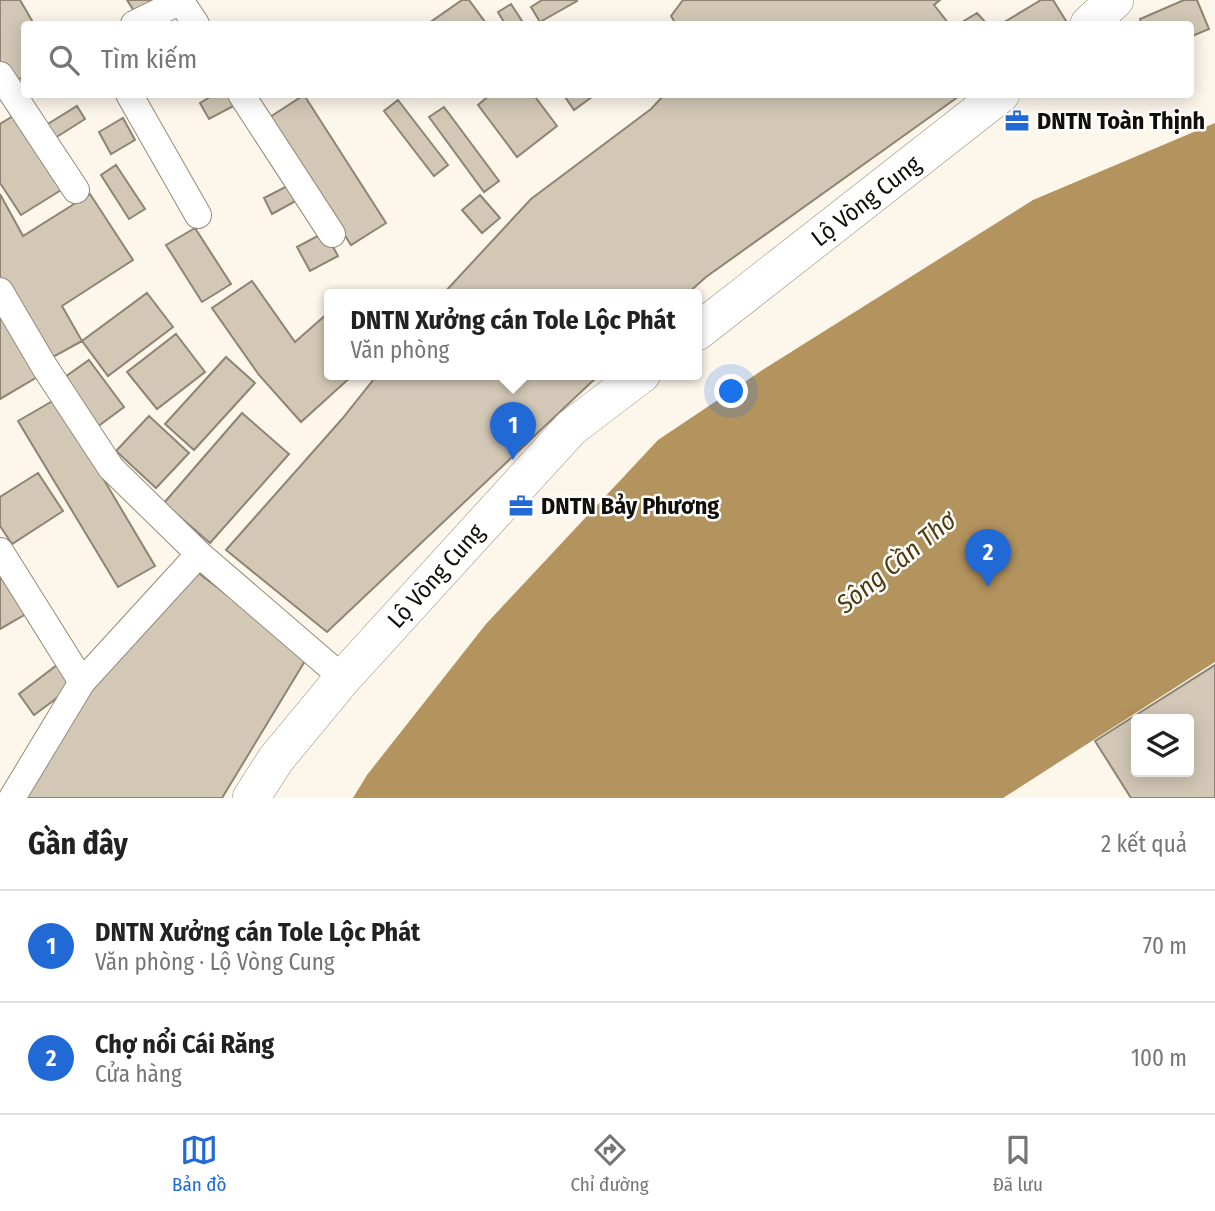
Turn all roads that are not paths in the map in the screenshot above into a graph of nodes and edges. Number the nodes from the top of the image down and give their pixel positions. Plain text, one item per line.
1 (1115, 0) edge
2 (180, 1) edge
3 (140, 21) edge
4 (194, 21) edge
5 (1092, 21) edge
6 (8, 84) edge
7 (130, 98) edge
8 (244, 98) edge
9 (996, 98) edge
10 (75, 190) dead end
11 (198, 215) dead end
12 (332, 234) dead end
13 (0, 291) edge
14 (702, 328) edge
15 (634, 380) edge
16 (0, 551) edge
17 (199, 554) junction
18 (343, 678) junction
19 (82, 682) junction
20 (12, 798) edge
21 (251, 798) edge

1 - 5 main road
2 - 3 street
2 - 4 street
6 - 10 street
7 - 11 street
8 - 12 street
9 - 14 main road, Lộ Vòng Cung
13 - 17 street
15 - 18 main road, Lộ Vòng Cung
16 - 19 street
17 - 18 street
17 - 19 street
18 - 21 main road, Lộ Vòng Cung
19 - 20 street

